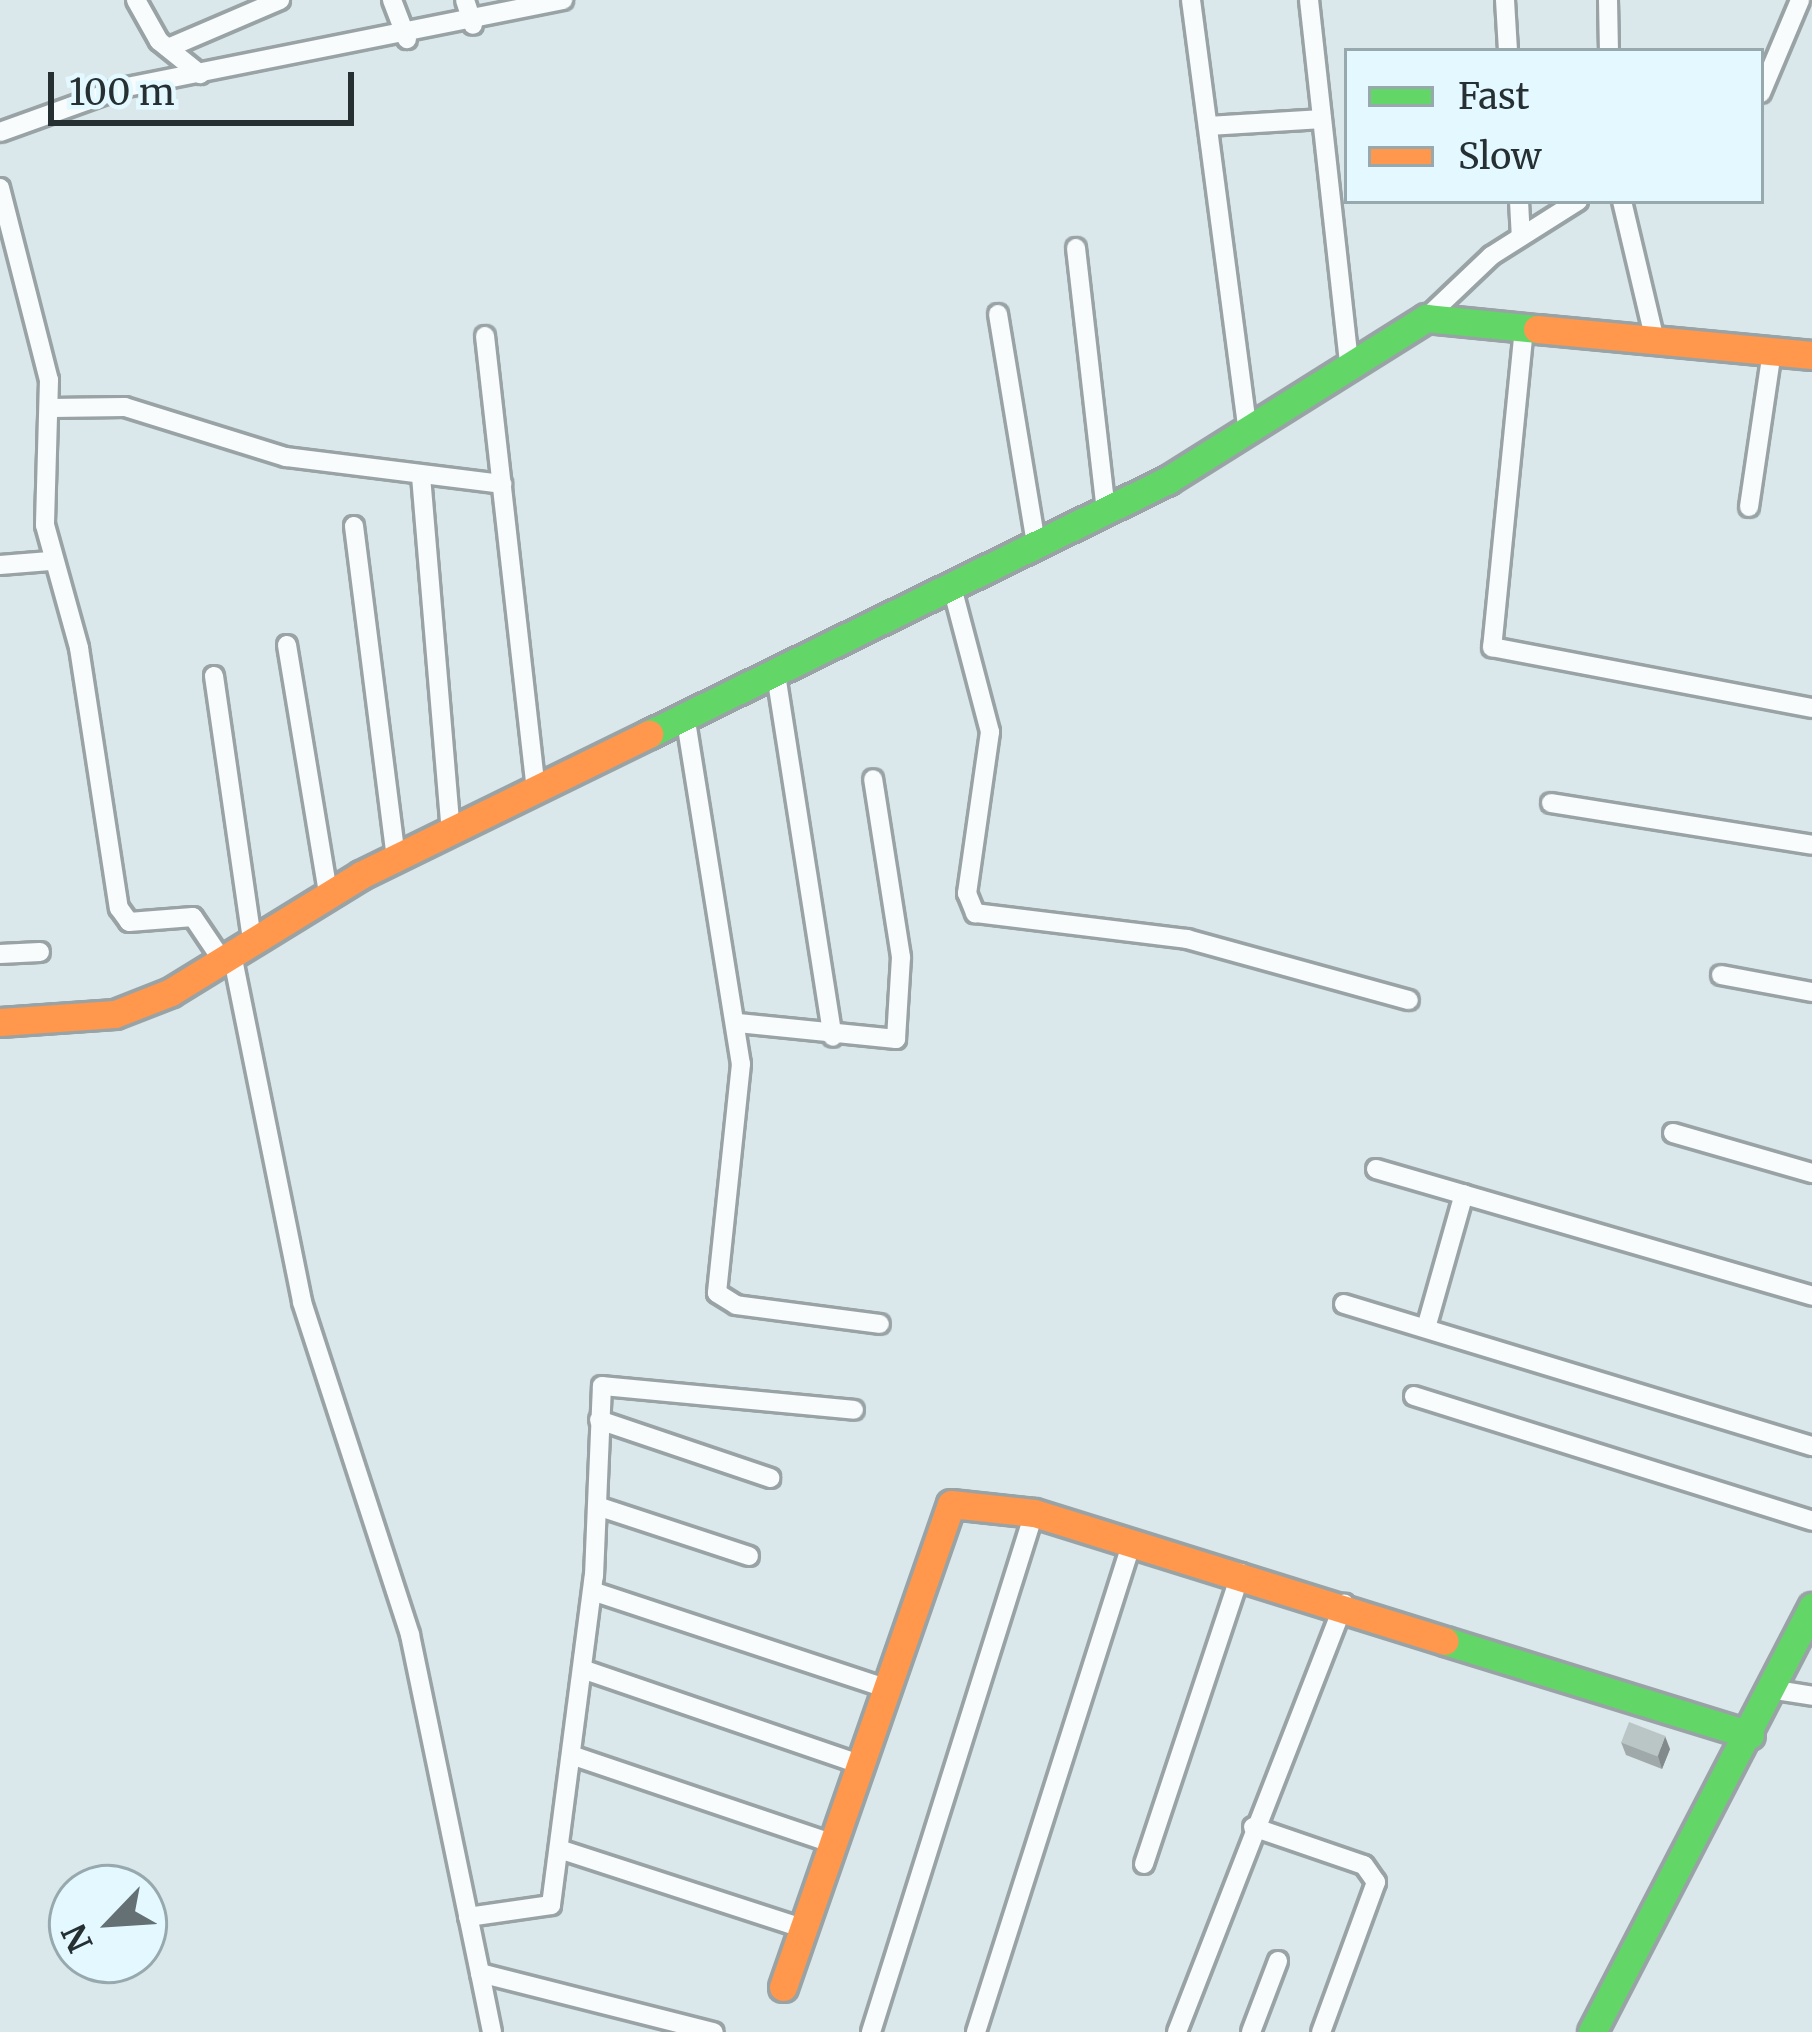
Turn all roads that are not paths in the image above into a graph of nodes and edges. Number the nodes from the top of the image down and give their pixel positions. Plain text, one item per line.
1 (136, 0) edge
2 (280, 0) edge
3 (392, 0) edge
4 (464, 0) edge
5 (563, 0) edge
6 (1191, 0) edge
7 (1309, 0) edge
8 (1505, 0) edge
9 (1608, 0) edge
10 (1801, 0) edge
11 (473, 26) junction
12 (406, 39) junction
13 (1508, 48) edge
14 (1609, 48) edge
15 (168, 49) junction
16 (200, 74) junction
17 (1764, 86) edge
18 (1322, 119) junction
19 (1209, 126) junction
20 (0, 132) edge
21 (0, 188) edge
22 (1519, 204) edge
23 (1573, 204) edge
24 (1623, 204) edge
25 (1521, 235) junction
26 (1076, 248) dead end
27 (998, 314) dead end
28 (1426, 318) junction
29 (1524, 328) junction
30 (485, 336) dead end
31 (1655, 340) junction
32 (1772, 351) junction
33 (1812, 355) edge
34 (1349, 364) junction
35 (51, 408) junction
36 (1248, 430) junction
37 (422, 476) junction
38 (502, 484) junction
39 (1749, 507) dead end
40 (1106, 512) junction
41 (354, 526) dead end
42 (1036, 543) junction
43 (50, 561) junction
44 (0, 565) edge
45 (952, 587) junction
46 (287, 645) dead end
47 (214, 676) dead end
48 (777, 681) junction
49 (1812, 708) edge
50 (685, 715) junction
51 (873, 779) dead end
52 (536, 792) junction
53 (1551, 803) dead end
54 (451, 831) junction
55 (1812, 844) edge
56 (396, 860) junction
57 (328, 893) junction
58 (235, 951) junction
59 (40, 952) dead end
60 (0, 954) edge
61 (1721, 975) dead end
62 (1812, 992) edge
63 (1409, 1000) dead end
64 (0, 1022) edge
65 (738, 1024) junction
66 (833, 1037) junction
67 (1673, 1133) dead end
68 (1376, 1169) dead end
69 (1812, 1173) edge
70 (1464, 1194) junction
71 (1812, 1296) edge
72 (1344, 1304) dead end
73 (880, 1324) dead end
74 (1426, 1328) junction
75 (1414, 1396) dead end
76 (854, 1410) dead end
77 (599, 1420) junction
78 (1812, 1446) edge
79 (770, 1478) dead end
80 (597, 1506) junction
81 (1034, 1514) junction
82 (1812, 1521) edge
83 (1132, 1542) junction
84 (748, 1556) dead end
85 (1240, 1574) junction
86 (592, 1591) junction
87 (1343, 1603) junction
88 (1812, 1607) edge
89 (582, 1670) junction
90 (885, 1688) junction
91 (1776, 1690) junction
92 (1812, 1696) edge
93 (1750, 1735) junction
94 (571, 1755) junction
95 (859, 1764) junction
96 (1253, 1827) junction
97 (831, 1843) junction
98 (559, 1850) junction
99 (1144, 1864) dead end
100 (468, 1917) junction
101 (802, 1928) junction
102 (1278, 1961) dead end
103 (479, 1973) junction
104 (784, 1987) dead end
105 (492, 2032) edge
106 (714, 2032) edge
107 (871, 2032) edge
108 (976, 2032) edge
109 (1177, 2032) edge
110 (1251, 2032) edge
111 (1321, 2032) edge
112 (1592, 2032) edge

1 - 15 street
2 - 15 street
3 - 12 street
4 - 11 street
5 - 11 street
6 - 19 street
7 - 18 street
8 - 13 street
9 - 14 street
10 - 17 street
11 - 12 street
12 - 16 street
15 - 16 street
16 - 20 street
18 - 19 street
18 - 34 street
19 - 36 street
21 - 35 street
22 - 25 street
23 - 25 street
24 - 31 street
25 - 28 street
26 - 40 street
27 - 42 street
28 - 29 street
28 - 34 street
29 - 31 street
29 - 49 street
30 - 38 street
31 - 32 street
32 - 33 street
32 - 39 street
34 - 36 street
35 - 37 street
35 - 43 street
36 - 40 street
37 - 38 street
37 - 54 street
38 - 52 street
40 - 42 street
41 - 56 street
42 - 45 street
43 - 44 street
43 - 58 street
45 - 48 street
45 - 63 street
46 - 57 street
47 - 58 street
48 - 50 street
48 - 66 street
50 - 52 street
50 - 65 street
51 - 66 street
52 - 54 street
53 - 55 street
54 - 56 street
56 - 57 street
57 - 58 street
58 - 64 street
58 - 100 street
59 - 60 street
61 - 62 street
65 - 66 street
65 - 73 street
67 - 69 street
68 - 70 street
70 - 71 street
70 - 74 street
72 - 74 street
74 - 78 street
75 - 82 street
76 - 77 street
77 - 79 street
77 - 80 street
80 - 84 street
80 - 86 street
81 - 83 street
81 - 90 street
81 - 107 street
83 - 85 street
83 - 108 street
85 - 87 street
85 - 99 street
86 - 89 street
86 - 90 street
87 - 93 street
87 - 96 street
88 - 91 street
89 - 94 street
89 - 95 street
90 - 95 street
91 - 92 street
91 - 93 street
93 - 112 street
94 - 97 street
94 - 98 street
95 - 97 street
96 - 109 street
96 - 111 street
97 - 101 street
98 - 100 street
98 - 101 street
100 - 103 street
101 - 104 street
102 - 110 street
103 - 105 street
103 - 106 street

